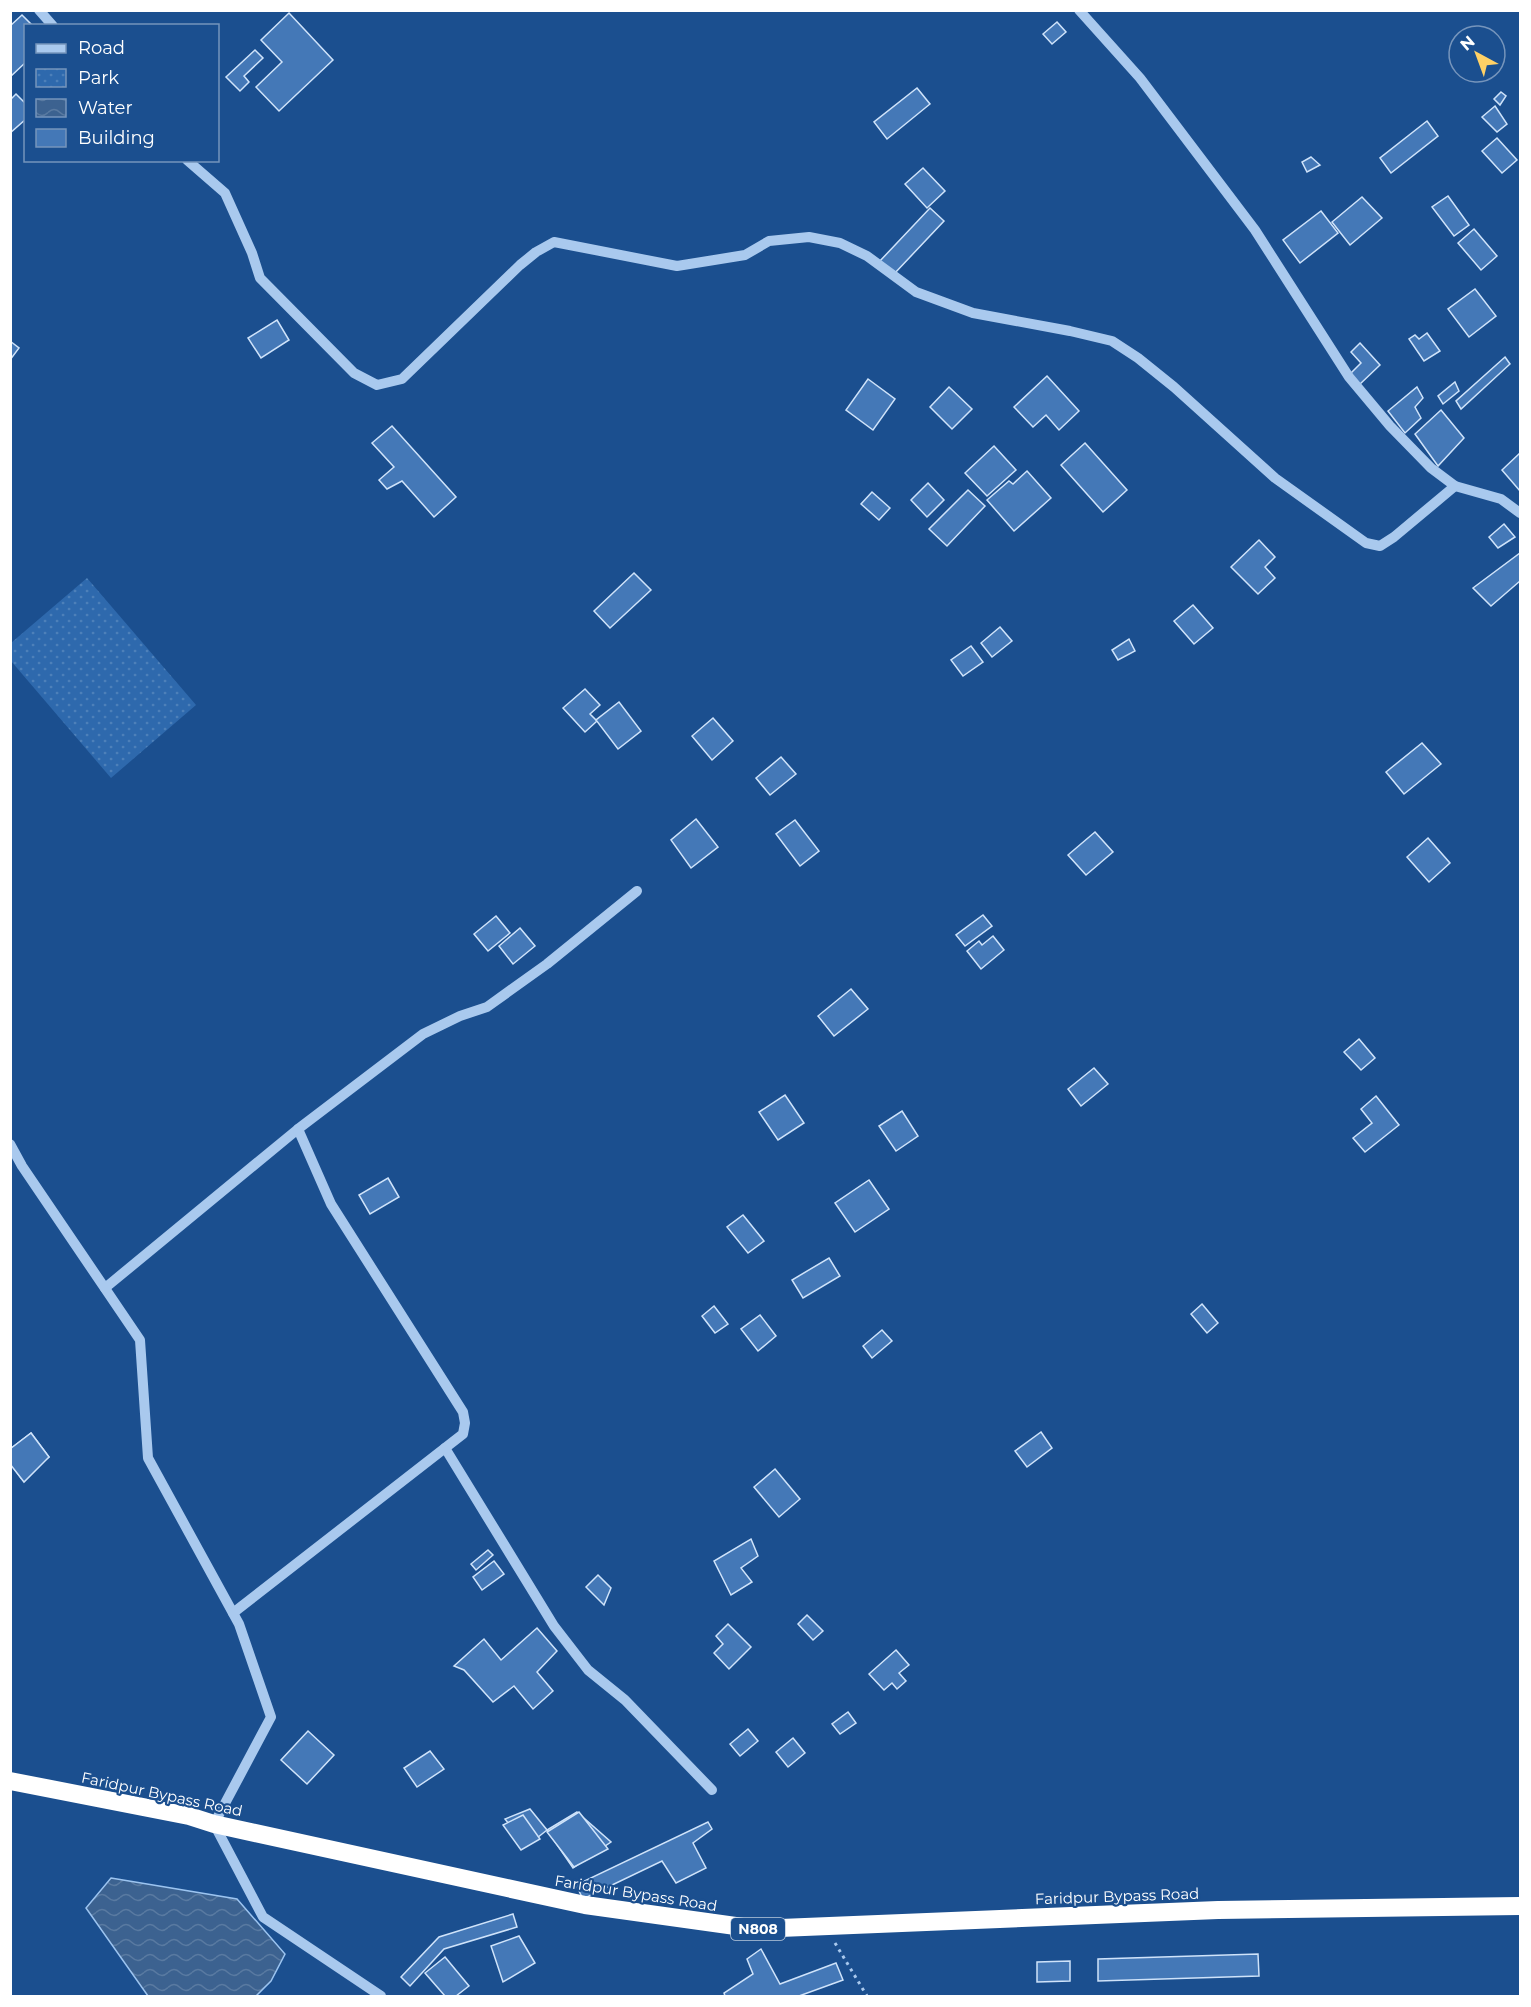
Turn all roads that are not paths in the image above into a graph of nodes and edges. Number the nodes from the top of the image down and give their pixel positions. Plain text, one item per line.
1 (39, 10) edge
2 (1078, 10) edge
3 (51, 24) edge
4 (189, 162) edge
5 (1455, 486) junction
6 (1521, 513) edge
7 (637, 891) dead end
8 (298, 1129) junction
9 (10, 1144) edge
10 (105, 1288) junction
11 (445, 1448) junction
12 (233, 1613) junction
13 (10, 1781) edge
14 (712, 1790) dead end
15 (214, 1824) junction
16 (1521, 1906) edge
17 (381, 1996) edge

1 - 3 street
2 - 5 street
4 - 5 street
5 - 6 street
7 - 8 street
8 - 10 street
8 - 11 street
9 - 10 street
10 - 12 street
11 - 12 street
11 - 14 street
12 - 15 street
13 - 15 highway, Faridpur Bypass Road / N808
15 - 16 highway, Faridpur Bypass Road / N808
15 - 17 street

